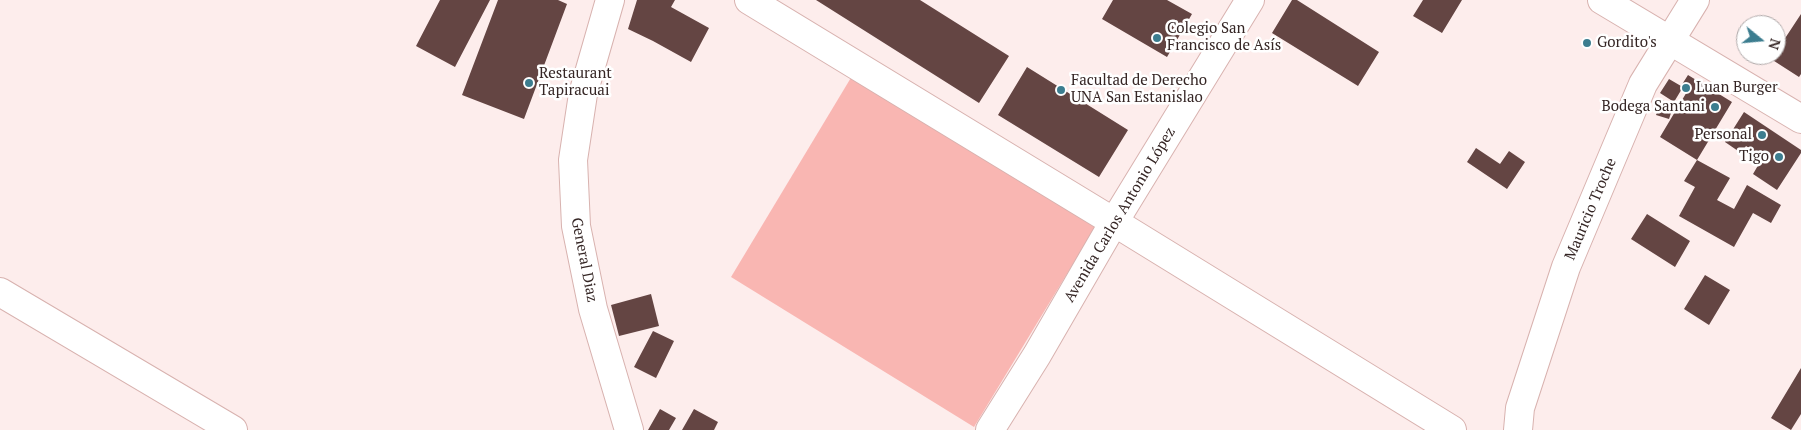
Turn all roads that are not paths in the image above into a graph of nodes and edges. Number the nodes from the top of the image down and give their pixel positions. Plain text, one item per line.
1 (610, 0) edge
2 (749, 0) edge
3 (1250, 0) edge
4 (1602, 0) edge
5 (1695, 0) edge
6 (1669, 41) junction
7 (1801, 119) edge
8 (1114, 222) junction
9 (0, 292) edge
10 (233, 430) edge
11 (629, 430) edge
12 (990, 430) edge
13 (1452, 430) edge
14 (1518, 430) edge

1 - 11 street, General Diaz
2 - 8 street
3 - 8 street, Avenida Carlos Antonio López
4 - 6 street
5 - 6 street, Mauricio Troche
6 - 7 street
6 - 14 street, Mauricio Troche
8 - 12 street, Avenida Carlos Antonio López
8 - 13 street
9 - 10 street

